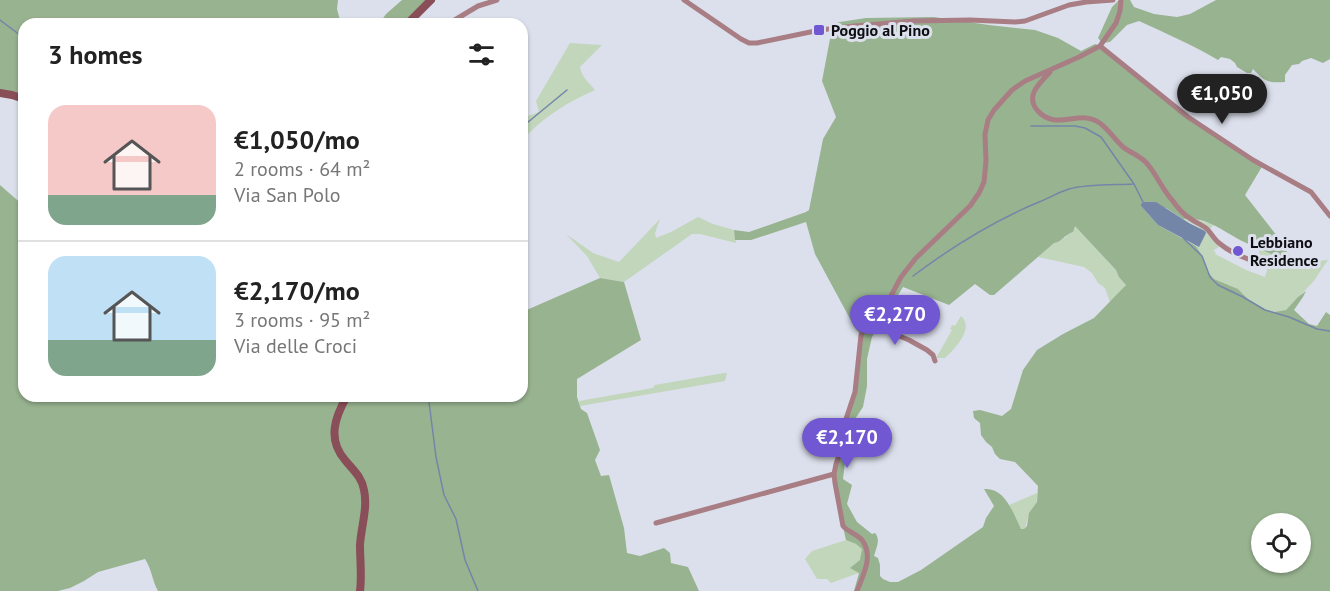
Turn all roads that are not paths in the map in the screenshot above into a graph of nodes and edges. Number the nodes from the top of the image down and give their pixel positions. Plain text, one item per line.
1 (431, 0) edge
2 (497, 0) edge
3 (684, 0) edge
4 (1113, 0) edge
5 (1121, 0) edge
6 (413, 18) edge
7 (458, 18) edge
8 (1100, 46) junction
9 (1053, 68) junction
10 (0, 93) edge
11 (18, 97) edge
12 (1330, 216) edge
13 (1269, 266) dead end
14 (874, 320) junction
15 (935, 361) dead end
16 (344, 402) edge
17 (834, 474) junction
18 (656, 523) dead end
19 (360, 591) edge
20 (857, 591) edge

1 - 6 main road
2 - 7 street
3 - 4 street
5 - 8 street
8 - 9 street
8 - 12 street
9 - 13 street
9 - 14 street
10 - 11 main road
14 - 15 street
14 - 17 street
16 - 19 main road
17 - 18 street
17 - 20 street

